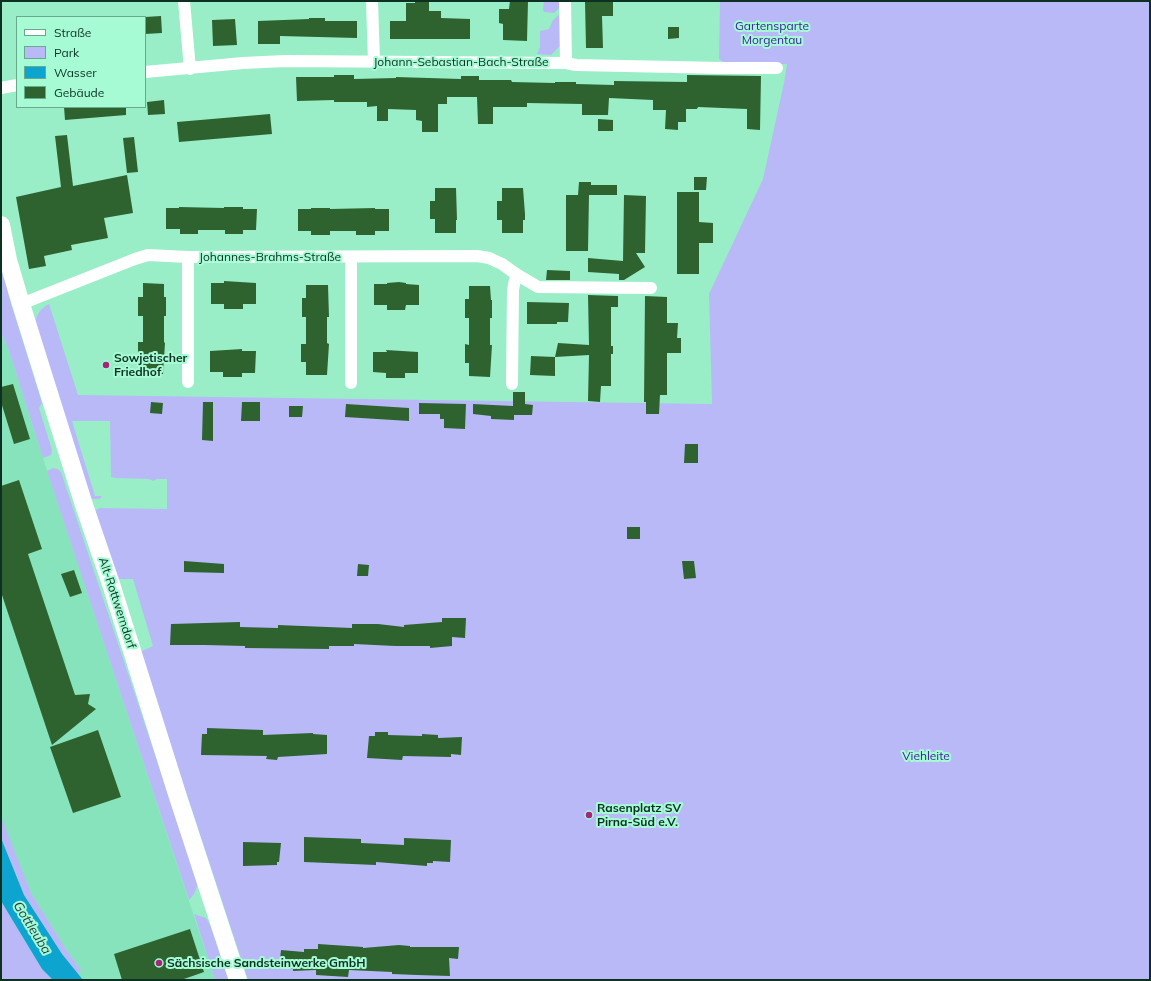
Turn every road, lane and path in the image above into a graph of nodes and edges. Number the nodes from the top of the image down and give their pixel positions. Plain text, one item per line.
1 (184, 1) edge
2 (372, 1) edge
3 (565, 1) edge
4 (374, 61) junction
5 (566, 63) junction
6 (777, 68) dead end
7 (190, 69) junction
8 (146, 72) edge
9 (16, 85) edge
10 (1, 88) edge
11 (1, 225) edge
12 (188, 257) junction
13 (351, 258) junction
14 (516, 274) junction
15 (651, 288) dead end
16 (21, 304) junction
17 (188, 382) dead end
18 (351, 383) dead end
19 (512, 384) dead end
20 (238, 980) edge

1 - 7 street
2 - 4 street
3 - 5 street
4 - 5 street, Johann-Sebastian-Bach-Straße
4 - 7 street, Johann-Sebastian-Bach-Straße
5 - 6 street, Johann-Sebastian-Bach-Straße
7 - 8 street, Johann-Sebastian-Bach-Straße
9 - 10 street
11 - 16 main road, Alt-Rottwerndorf
12 - 13 street, Johannes-Brahms-Straße
12 - 16 street, Johannes-Brahms-Straße
12 - 17 street, Johannes-Brahms-Straße
13 - 14 street, Johannes-Brahms-Straße
13 - 18 street, Johannes-Brahms-Straße
14 - 15 street, Johannes-Brahms-Straße
14 - 19 street
16 - 20 main road, Alt-Rottwerndorf

